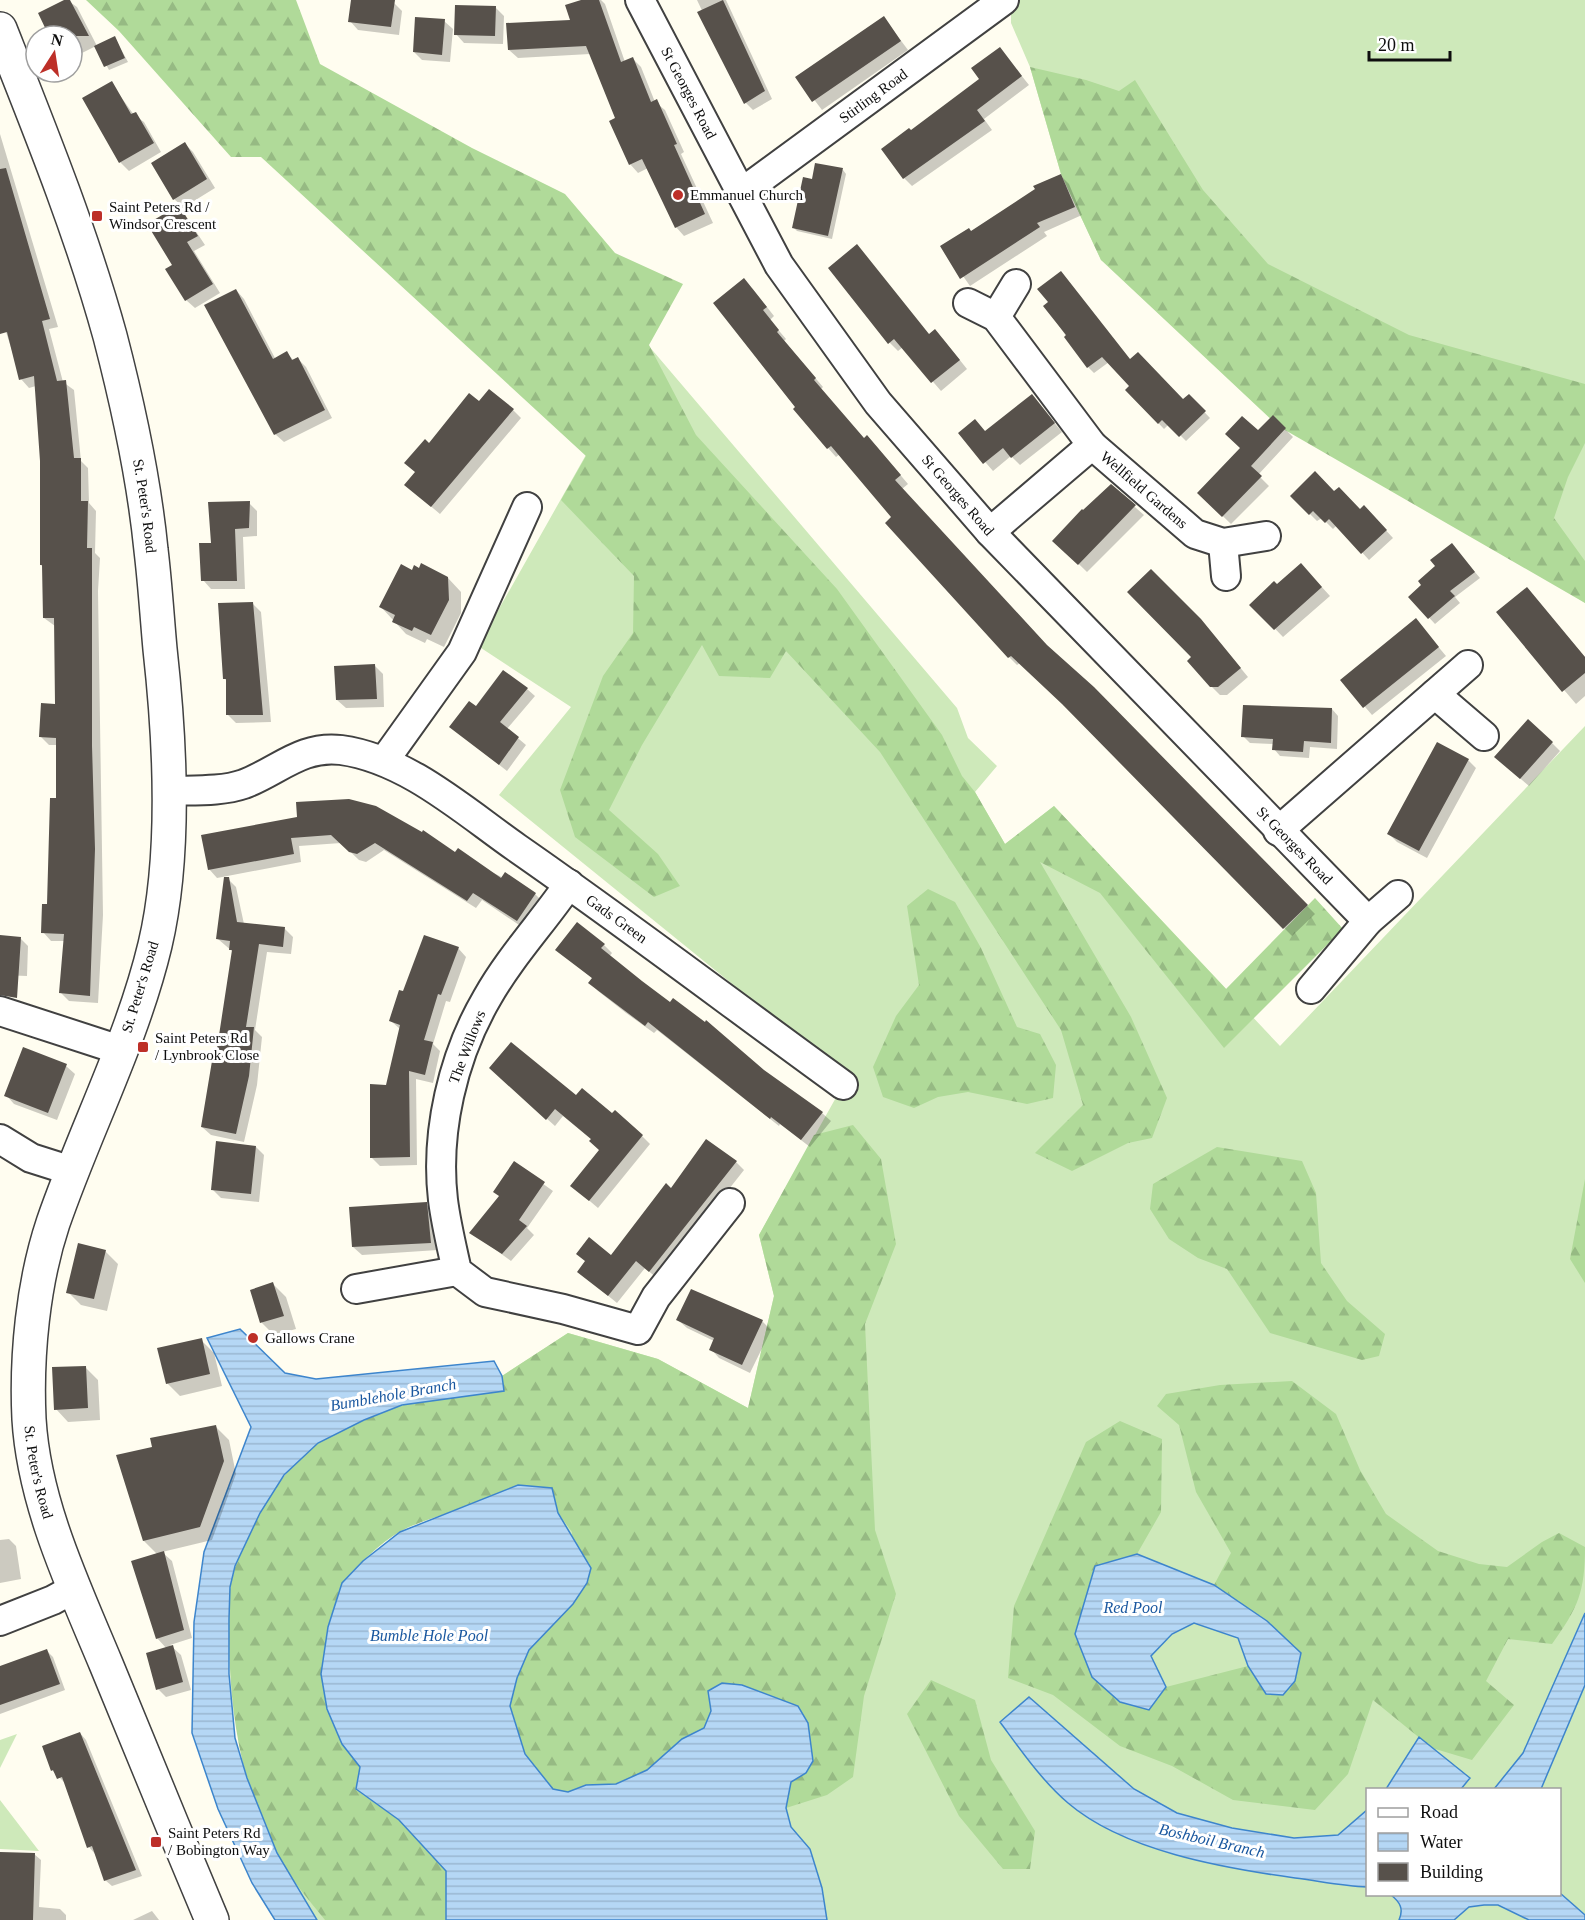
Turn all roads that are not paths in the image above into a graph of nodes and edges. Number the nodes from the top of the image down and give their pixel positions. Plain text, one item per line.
1 (640, 0) edge
2 (1004, 0) edge
3 (0, 29) edge
4 (741, 193) junction
5 (1016, 284) dead end
6 (968, 303) dead end
7 (996, 317) junction
8 (1092, 445) junction
9 (528, 507) dead end
10 (990, 532) junction
11 (1266, 536) dead end
12 (1223, 543) junction
13 (1226, 576) dead end
14 (1468, 665) dead end
15 (1434, 694) junction
16 (1484, 736) dead end
17 (384, 761) junction
18 (168, 791) junction
19 (1278, 831) junction
20 (569, 884) junction
21 (1398, 896) dead end
22 (1368, 921) junction
23 (1311, 989) dead end
24 (0, 1011) edge
25 (120, 1050) junction
26 (843, 1085) dead end
27 (0, 1139) edge
28 (72, 1171) junction
29 (730, 1203) dead end
30 (457, 1271) junction
31 (356, 1289) dead end
32 (75, 1588) junction
33 (0, 1621) edge
34 (212, 1920) edge

1 - 4 street, St Georges Road
2 - 4 street, Stirling Road
3 - 18 street, St. Peter's Road
4 - 10 street, St Georges Road
5 - 7 street
6 - 7 street, Wellfield Gardens
7 - 8 street, Wellfield Gardens
8 - 10 street, Wellfield Gardens
8 - 12 street, Wellfield Gardens
9 - 17 street
10 - 19 street, St Georges Road
11 - 12 street, Wellfield Gardens
12 - 13 street
14 - 15 street
15 - 16 street
15 - 19 street
17 - 18 street, Gads Green
17 - 20 street, Gads Green
18 - 25 street, St. Peter's Road
19 - 22 street, St Georges Road
20 - 26 street, Gads Green
20 - 30 street, The Willows
21 - 22 street
22 - 23 street
24 - 25 street
25 - 28 street, St. Peter's Road
27 - 28 street
28 - 32 street, St. Peter's Road
29 - 30 street
30 - 31 street
32 - 33 street
32 - 34 street, St. Peter's Road

